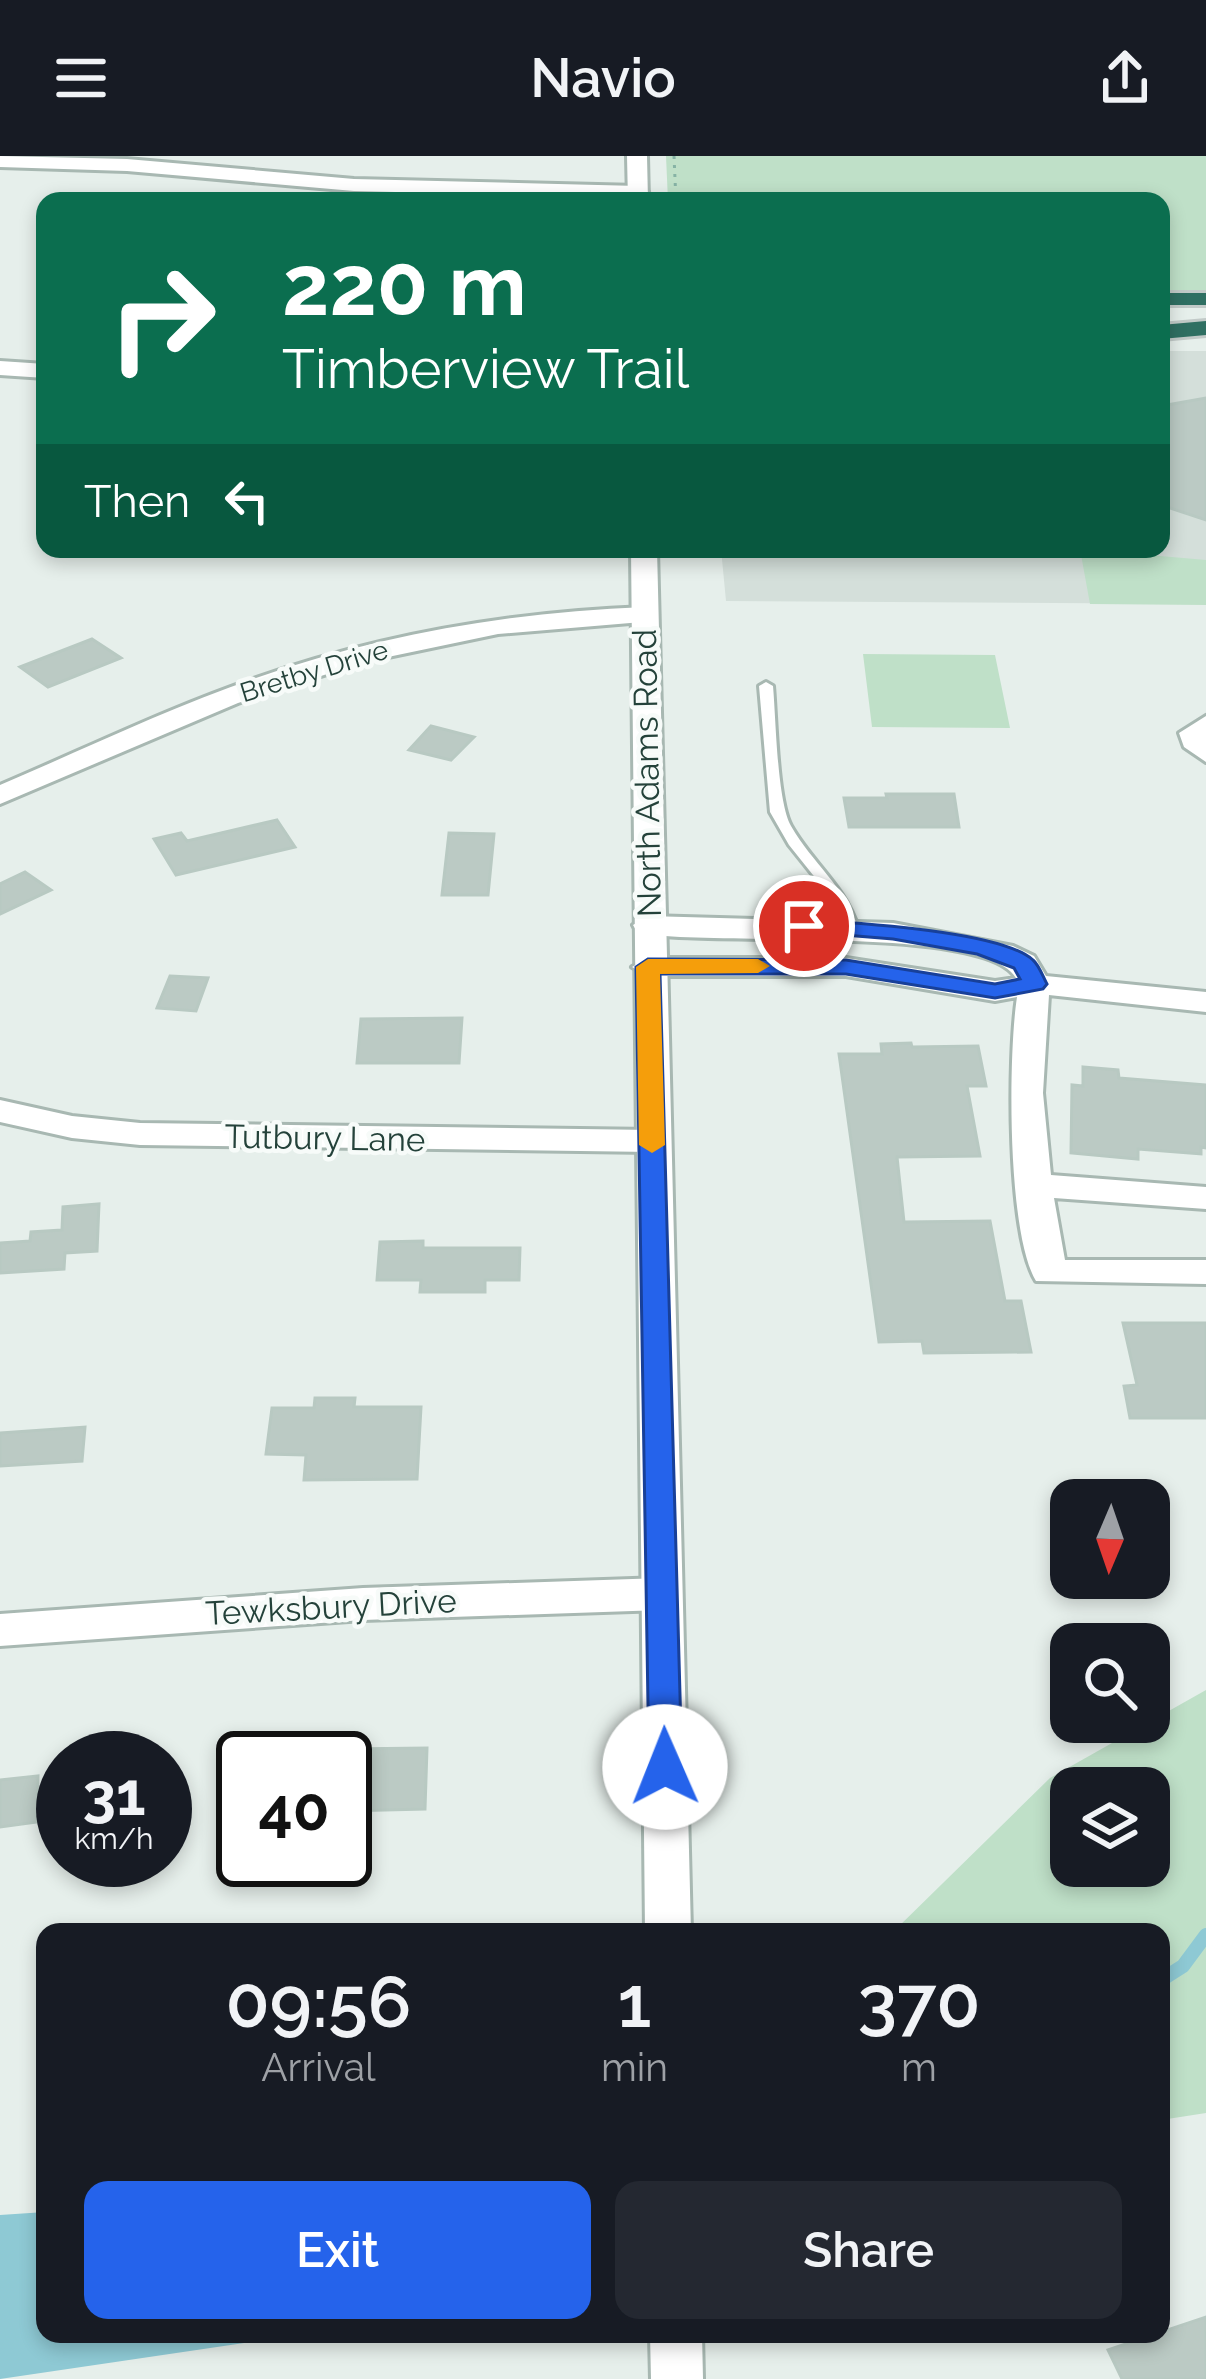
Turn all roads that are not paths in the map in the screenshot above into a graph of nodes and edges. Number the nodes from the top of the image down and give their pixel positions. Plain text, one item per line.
1 (638, 156) edge
2 (0, 161) edge
3 (532, 192) edge
4 (638, 192) edge
5 (1170, 299) edge
6 (1206, 299) edge
7 (1206, 328) edge
8 (1170, 331) edge
9 (0, 368) edge
10 (36, 370) edge
11 (644, 558) edge
12 (645, 614) junction
13 (766, 686) dead end
14 (1206, 724) edge
15 (1206, 753) edge
16 (0, 795) edge
17 (648, 925) junction
18 (850, 928) junction
19 (648, 967) junction
20 (1035, 984) junction
21 (1206, 1002) edge
22 (0, 1111) edge
23 (652, 1141) junction
24 (1032, 1185) junction
25 (1206, 1198) edge
26 (1206, 1272) edge
27 (662, 1594) junction
28 (0, 1630) edge
29 (668, 1923) edge
30 (676, 2343) edge
31 (676, 2379) edge

1 - 4 street
2 - 3 street
5 - 6 highway
7 - 8 highway
9 - 10 street
11 - 12 street, North Adams Road
12 - 16 street, Bretby Drive
12 - 17 street, North Adams Road
13 - 18 lane
14 - 15 street
17 - 18 street
17 - 19 street, North Adams Road
18 - 20 street
19 - 20 street
19 - 23 street, North Adams Road
20 - 21 street
20 - 24 street
22 - 23 street, Tutbury Lane
23 - 27 street, North Adams Road
24 - 25 street
24 - 26 street
27 - 28 street, Tewksbury Drive
27 - 29 street, North Adams Road
30 - 31 street

